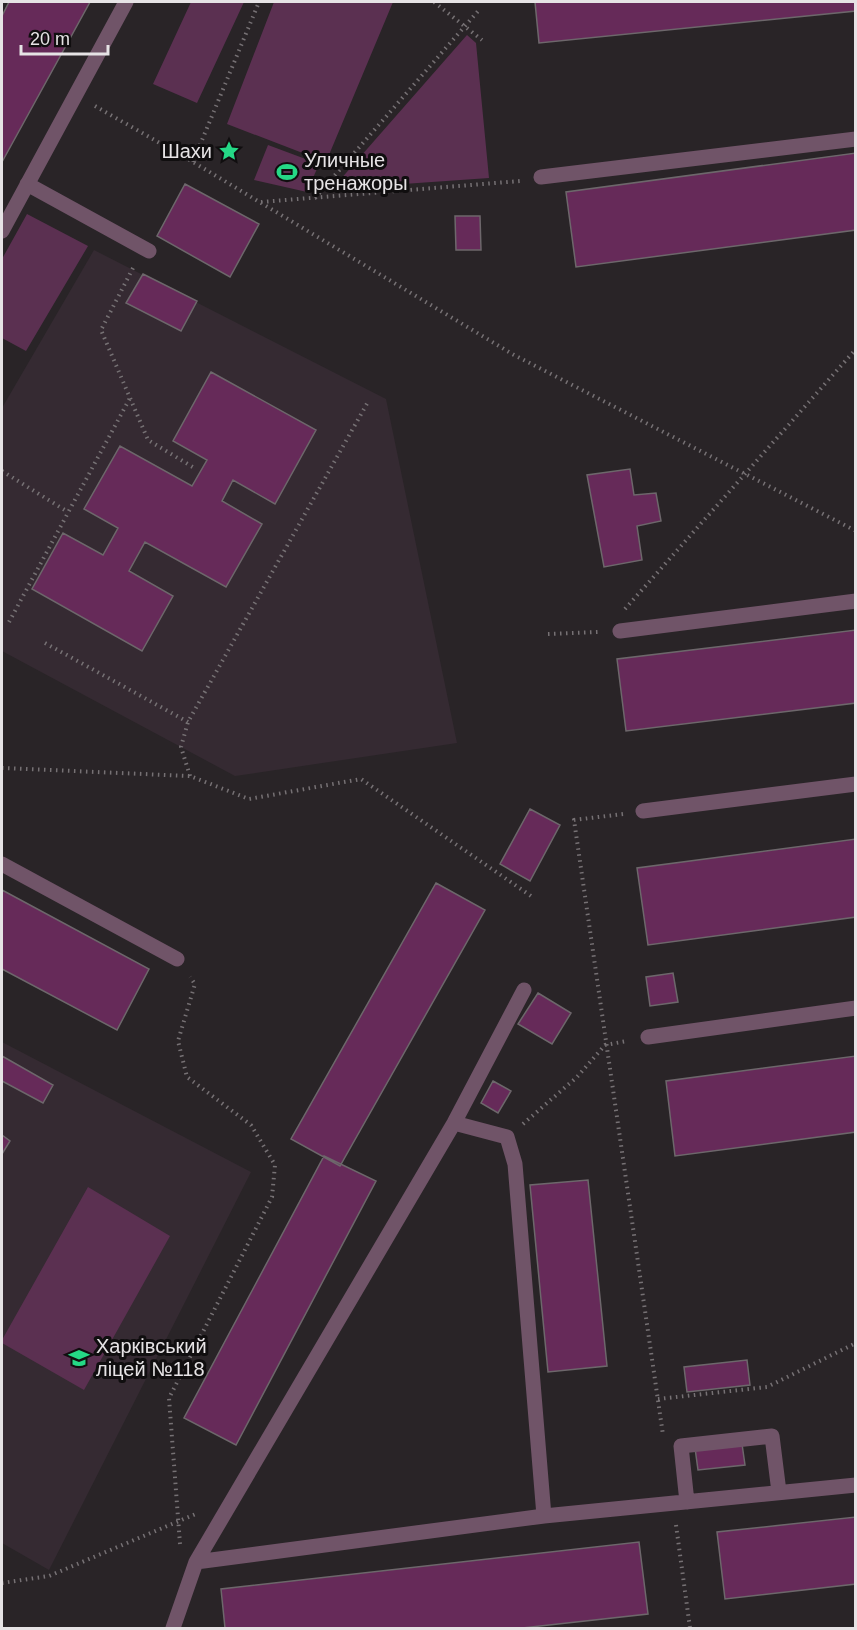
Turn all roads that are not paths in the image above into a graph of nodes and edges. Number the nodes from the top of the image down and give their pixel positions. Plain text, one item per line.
1 (126, 2) edge
2 (855, 139) edge
3 (541, 177) dead end
4 (27, 184) junction
5 (2, 231) edge
6 (149, 251) dead end
7 (855, 601) edge
8 (620, 631) road end
9 (855, 784) edge
10 (643, 811) road end
11 (2, 864) edge
12 (177, 959) road end
13 (524, 990) dead end
14 (855, 1008) edge
15 (648, 1037) dead end
16 (454, 1124) junction
17 (855, 1485) edge
18 (780, 1492) junction
19 (680, 1503) junction
20 (544, 1516) junction
21 (196, 1562) junction
22 (173, 1629) edge

1 - 4 lane
2 - 3 lane
4 - 5 lane
4 - 6 lane
7 - 8 lane
9 - 10 lane
11 - 12 lane
13 - 16 lane
14 - 15 lane
16 - 20 lane
16 - 21 lane
17 - 18 lane
18 - 19 lane
18 - 19 lane
19 - 20 lane
20 - 21 lane
21 - 22 lane

